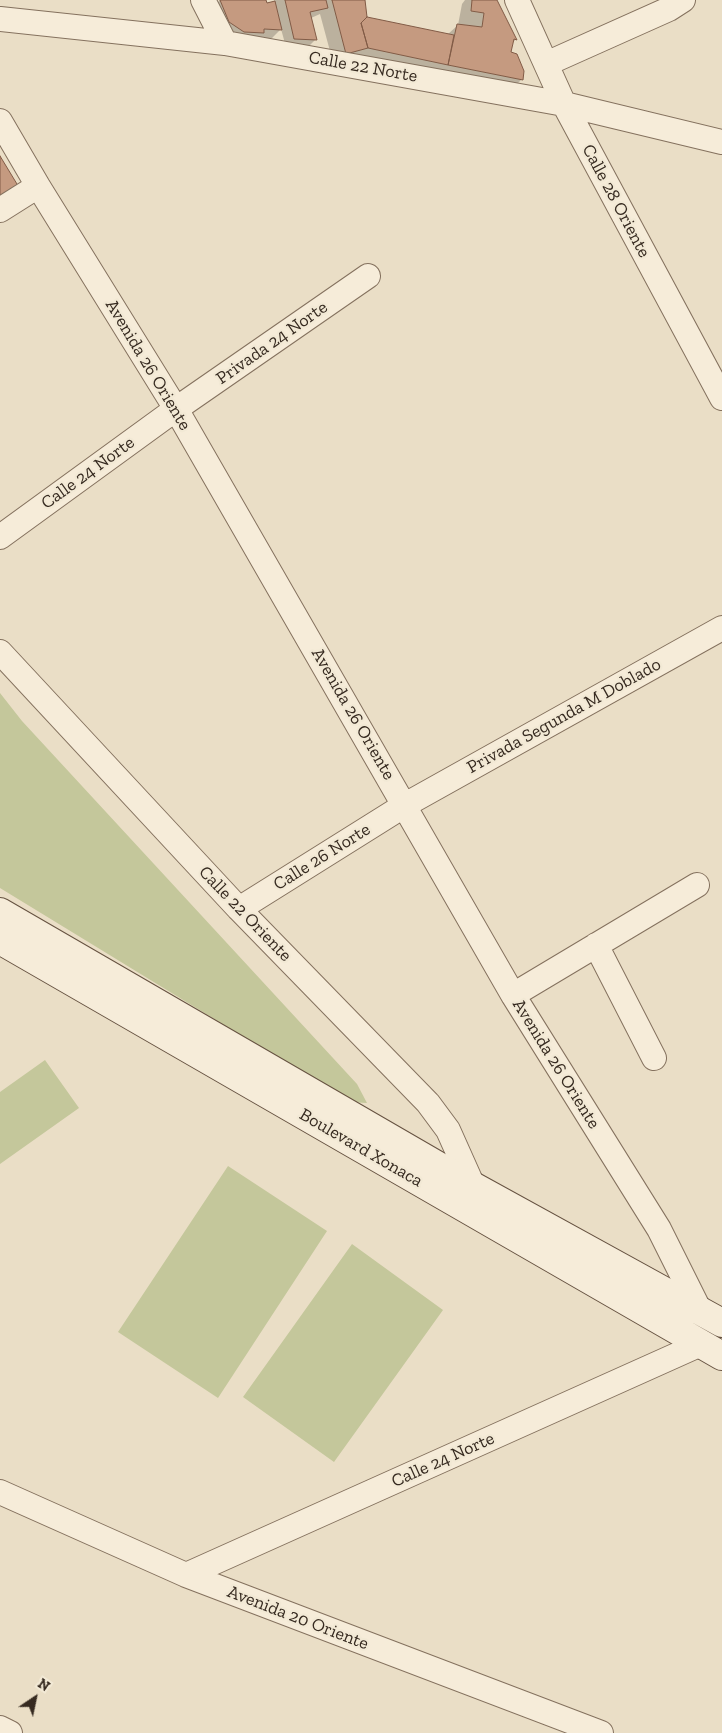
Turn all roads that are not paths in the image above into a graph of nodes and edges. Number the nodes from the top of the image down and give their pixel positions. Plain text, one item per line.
1 (203, 0) edge
2 (517, 0) edge
3 (683, 0) edge
4 (0, 19) edge
5 (225, 43) junction
6 (546, 64) junction
7 (564, 104) junction
8 (0, 120) edge
9 (722, 142) edge
10 (38, 186) junction
11 (0, 210) edge
12 (368, 276) dead end
13 (720, 391) edge
14 (176, 409) junction
15 (0, 537) edge
16 (722, 628) edge
17 (0, 652) edge
18 (405, 805) junction
19 (697, 885) dead end
20 (239, 909) junction
21 (0, 912) edge
22 (0, 940) edge
23 (596, 945) junction
24 (513, 995) junction
25 (654, 1058) dead end
26 (473, 1186) junction
27 (711, 1317) edge
28 (711, 1350) edge
29 (0, 1492) edge
30 (186, 1575) junction
31 (0, 1728) edge
32 (10, 1733) edge
33 (601, 1733) edge

1 - 5 street
2 - 6 street, Calle 28 Oriente
3 - 6 street
4 - 5 street, Calle 22 Norte
5 - 7 street, Calle 22 Norte
6 - 7 street, Calle 28 Oriente
7 - 9 street, Calle 22 Norte
7 - 13 street, Calle 28 Oriente
8 - 10 street, Avenida 26 Oriente
10 - 11 street
10 - 14 street, Avenida 26 Oriente
12 - 14 street, Privada 24 Norte
14 - 15 street, Calle 24 Norte
14 - 18 street, Avenida 26 Oriente
16 - 18 street, Privada Segunda M Doblado
17 - 20 street, Calle 22 Oriente
18 - 20 street, Calle 26 Norte
18 - 24 street, Avenida 26 Oriente
19 - 23 street
20 - 26 street, Calle 22 Oriente
21 - 26 main road, Boulevard Xonaca
22 - 28 main road, Boulevard Xonaca
23 - 24 street
23 - 25 street
24 - 27 street, Avenida 26 Oriente
26 - 27 main road, Boulevard Xonaca
28 - 30 street, Calle 24 Norte
29 - 30 street, Avenida 20 Oriente
30 - 33 street, Avenida 20 Oriente
31 - 32 street

